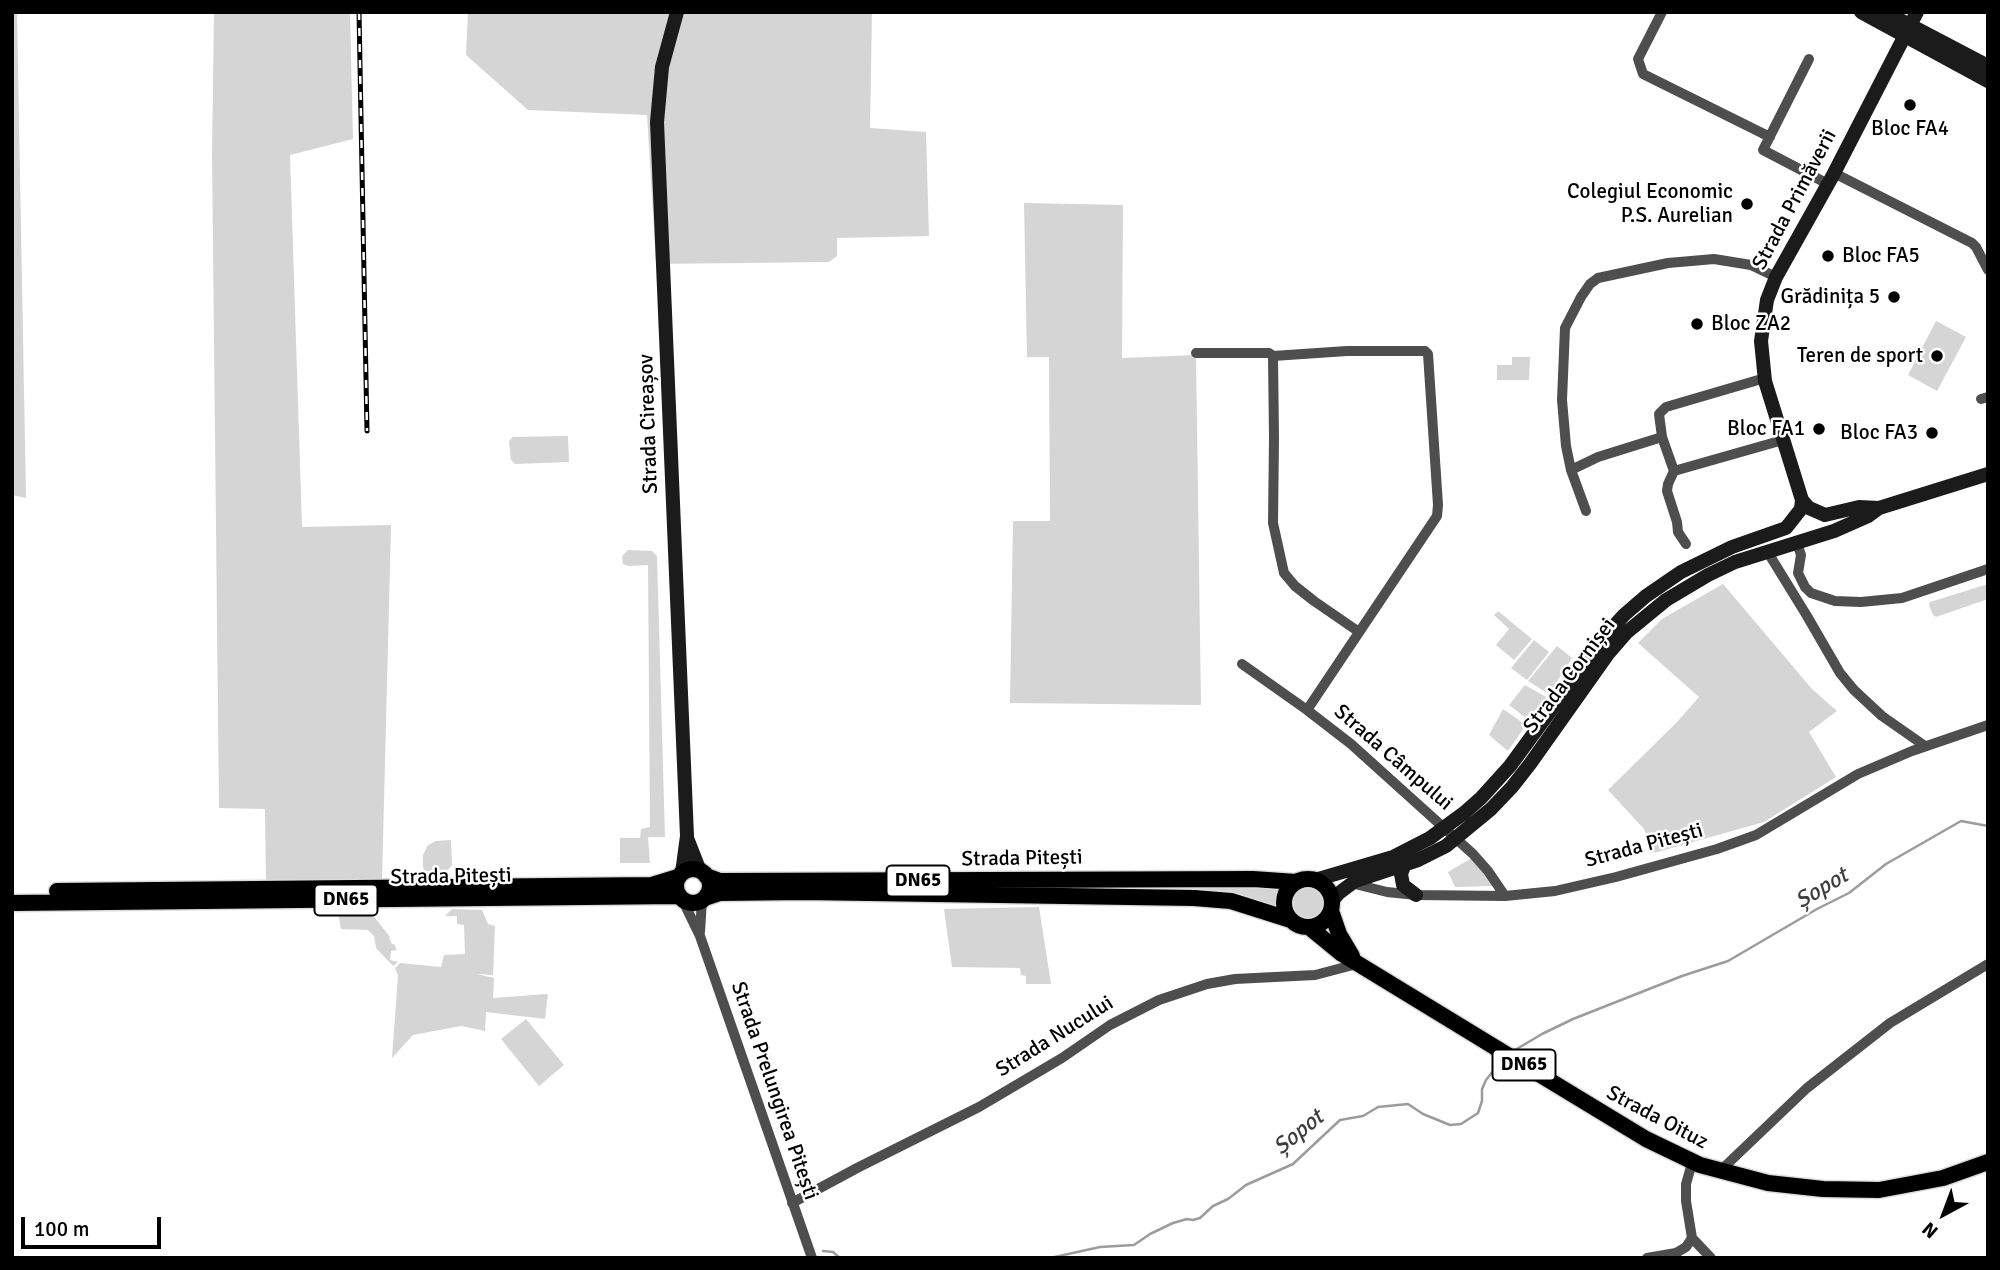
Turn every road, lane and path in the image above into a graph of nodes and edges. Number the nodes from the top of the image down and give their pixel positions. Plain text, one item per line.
1 (677, 12) edge
2 (1662, 12) edge
3 (1861, 12) edge
4 (1885, 12) edge
5 (1910, 24) edge
6 (1809, 59) dead end
7 (1988, 66) edge
8 (1988, 81) edge
9 (1770, 137) junction
10 (1831, 179) junction
11 (1988, 270) edge
12 (1776, 277) junction
13 (1196, 353) dead end
14 (1273, 356) junction
15 (1765, 378) junction
16 (1662, 437) junction
17 (1783, 440) junction
18 (1571, 470) junction
19 (1674, 471) junction
20 (1988, 474) edge
21 (1802, 500) junction
22 (1880, 508) junction
23 (1586, 511) dead end
24 (1797, 543) junction
25 (1686, 544) dead end
26 (1767, 551) junction
27 (1715, 563) junction
28 (1988, 569) edge
29 (1662, 594) junction
30 (1360, 632) junction
31 (1242, 664) dead end
32 (1307, 710) junction
33 (1988, 724) edge
34 (1925, 746) junction
35 (1444, 827) junction
36 (687, 836) junction
37 (1457, 838) junction
38 (1404, 866) junction
39 (703, 874) junction
40 (680, 875) junction
41 (1315, 880) junction
42 (1296, 882) junction
43 (1351, 883) junction
44 (925, 887) junction
45 (12, 892) edge
46 (1416, 895) junction
47 (1505, 896) junction
48 (681, 898) junction
49 (703, 899) junction
50 (12, 902) edge
51 (1332, 906) junction
52 (1291, 920) junction
53 (1309, 927) junction
54 (700, 936) junction
55 (1358, 964) junction
56 (1988, 964) edge
57 (1988, 1162) edge
58 (1692, 1163) junction
59 (1719, 1172) junction
60 (792, 1203) junction
61 (1692, 1238) junction
62 (813, 1258) edge
63 (1647, 1258) edge
64 (1711, 1258) edge

1 - 36 street, Strada Cireașov
2 - 9 street
3 - 5 street
4 - 5 street
5 - 7 street
5 - 8 street
5 - 10 street, Strada Primăverii
6 - 9 street
9 - 10 street
10 - 11 street
10 - 12 street, Strada Primăverii
12 - 15 street, Strada Primăverii
12 - 18 street
13 - 14 street
14 - 30 street
14 - 30 street
15 - 16 street
15 - 17 street, Strada Primăverii
16 - 18 street
16 - 19 street
17 - 19 street
17 - 21 street, Strada Primăverii
18 - 23 street
19 - 25 street
20 - 22 street, Strada Cornișei
21 - 22 street
21 - 27 street, Strada Cornișei
22 - 24 street, Strada Cornișei
24 - 26 street, Strada Cornișei
24 - 28 street
26 - 27 street, Strada Cornișei
26 - 34 street
27 - 29 street, Strada Cornișei
29 - 35 street, Strada Cornișei
29 - 37 street, Strada Cornișei
30 - 32 street
31 - 32 street, Strada Câmpului
32 - 35 street, Strada Câmpului
33 - 34 street, Strada Pitești
34 - 47 street, Strada Pitești
35 - 37 street, Strada Câmpului
35 - 41 street, Strada Cornișei
36 - 39 street, Strada Cireașov
36 - 40 street, Strada Cireașov
37 - 38 street, Strada Cornișei
37 - 47 street, Strada Câmpului
38 - 43 street, Strada Cornișei
38 - 46 street
39 - 40 main road, Strada Pitești / DN65
39 - 44 main road, Strada Pitești / DN65
39 - 49 main road
40 - 45 main road, Strada Pitești / DN65
40 - 48 main road
41 - 42 main road
41 - 51 main road
42 - 44 main road, Strada Pitești / DN65
42 - 52 main road
43 - 46 street, Strada Pitești
43 - 51 street, Strada Cornișei
44 - 49 main road, Strada Pitești / DN65
44 - 52 main road, Strada Pitești / DN65
46 - 47 street, Strada Pitești
48 - 49 main road, Strada Pitești / DN65
48 - 50 main road, Strada Pitești / DN65
48 - 54 street, Strada Prelungirea Pitești
49 - 54 street, Strada Prelungirea Pitești
51 - 53 main road
51 - 55 main road, Strada Oituz / DN65
52 - 53 main road
53 - 55 main road, Strada Oituz / DN65
54 - 60 street, Strada Prelungirea Pitești
55 - 58 main road, Strada Oituz / DN65
55 - 60 street, Strada Nucului
56 - 59 street, Strada Oituz
57 - 59 main road, DN65
58 - 59 main road, Strada Oituz / DN65
58 - 61 street
60 - 62 street, Strada Prelungirea Pitești
61 - 63 street
61 - 64 street

